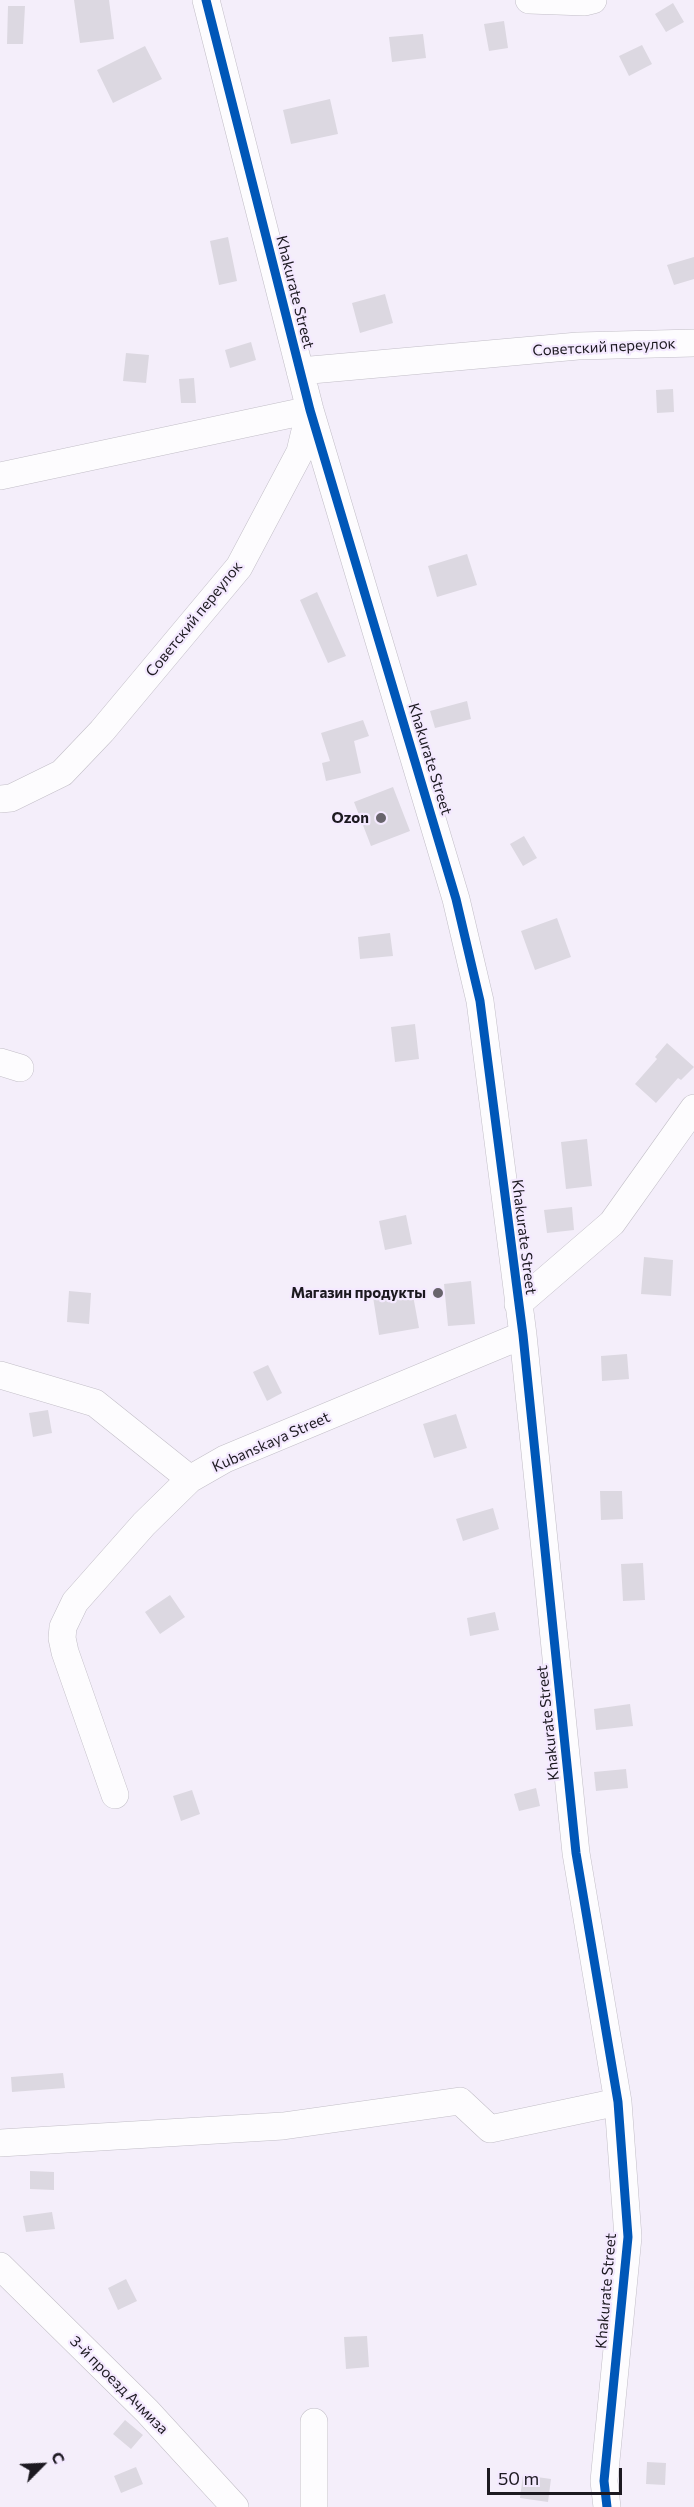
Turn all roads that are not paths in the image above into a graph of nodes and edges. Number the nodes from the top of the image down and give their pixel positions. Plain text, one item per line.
1 (206, 0) edge
2 (529, 0) edge
3 (593, 0) edge
4 (694, 344) edge
5 (300, 371) junction
6 (310, 410) junction
7 (0, 476) edge
8 (0, 799) edge
9 (694, 1108) edge
10 (518, 1304) junction
11 (523, 1335) junction
12 (0, 1375) edge
13 (190, 1479) junction
14 (115, 1795) dead end
15 (618, 2102) junction
16 (5, 2144) edge
17 (0, 2266) edge
18 (314, 2422) dead end
19 (236, 2507) edge
20 (314, 2507) edge
21 (607, 2507) edge

1 - 5 street, Khakurate Street
2 - 3 street
4 - 5 street, Советский переулок
5 - 6 street, Khakurate Street
6 - 7 street
6 - 8 street, Советский переулок
6 - 10 street, Khakurate Street
9 - 10 street
10 - 11 street, Khakurate Street
11 - 13 street, Kubanskaya Street
11 - 15 street, Khakurate Street
12 - 13 street
13 - 14 street, Kubanskaya Street
15 - 16 street
15 - 21 street, Khakurate Street
17 - 19 street, 3-й проезд Ачмиза
18 - 20 street

